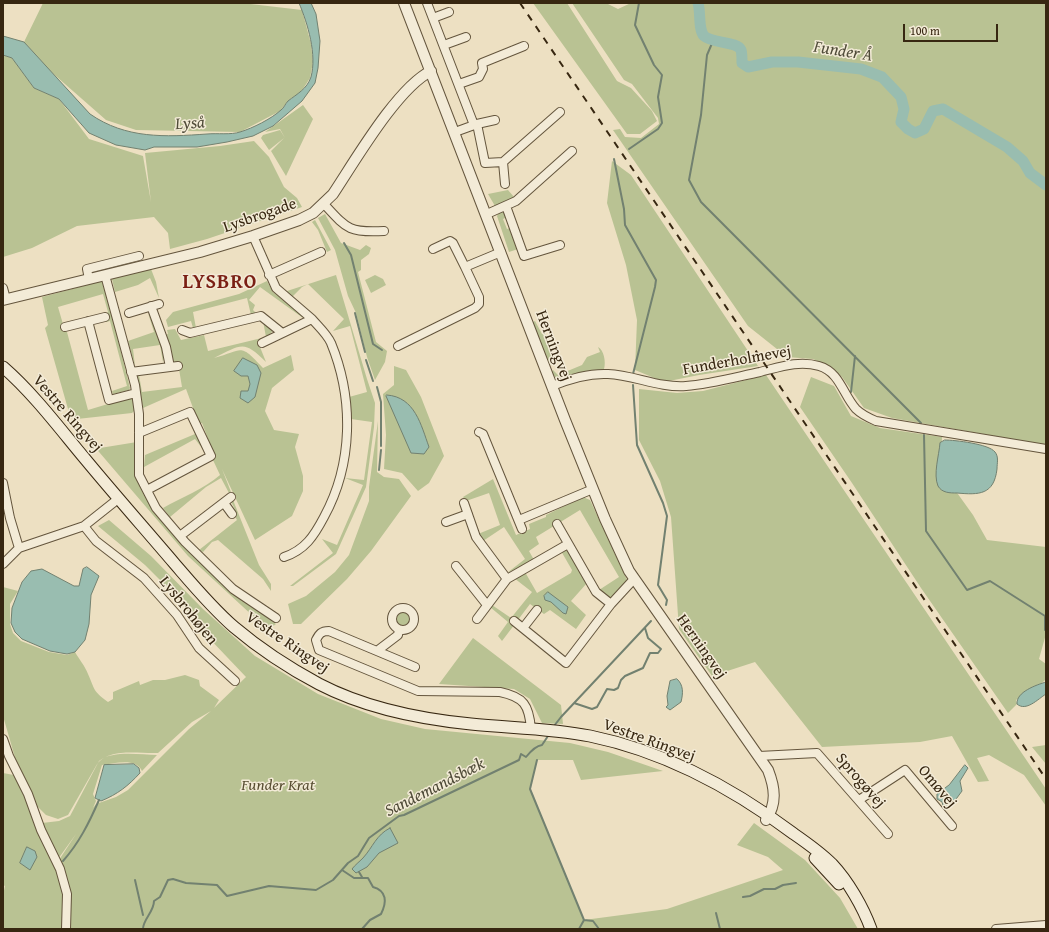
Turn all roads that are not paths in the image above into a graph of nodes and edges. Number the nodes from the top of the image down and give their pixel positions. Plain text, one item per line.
1 (404, 3) edge
2 (428, 3) edge
3 (449, 12) dead end
4 (433, 18) junction
5 (466, 37) dead end
6 (444, 45) junction
7 (524, 46) dead end
8 (431, 71) junction
9 (459, 84) junction
10 (560, 112) dead end
11 (495, 120) dead end
12 (476, 125) junction
13 (455, 132) junction
14 (572, 151) dead end
15 (503, 162) junction
16 (505, 184) dead end
17 (324, 204) junction
18 (506, 206) junction
19 (487, 214) junction
20 (384, 231) dead end
21 (253, 236) junction
22 (560, 245) dead end
23 (433, 249) dead end
24 (321, 252) dead end
25 (501, 252) junction
26 (139, 256) dead end
27 (126, 259) junction
28 (465, 267) junction
29 (128, 270) junction
30 (105, 275) junction
31 (270, 275) junction
32 (89, 279) junction
33 (3, 288) edge
34 (4, 300) edge
35 (129, 314) dead end
36 (105, 317) dead end
37 (312, 319) junction
38 (88, 321) junction
39 (65, 328) dead end
40 (182, 330) dead end
41 (281, 332) junction
42 (262, 343) dead end
43 (398, 346) dead end
44 (3, 367) edge
45 (131, 372) junction
46 (552, 386) junction
47 (136, 393) junction
48 (479, 432) dead end
49 (139, 433) junction
50 (1046, 449) edge
51 (3, 484) edge
52 (593, 488) junction
53 (147, 490) junction
54 (118, 499) junction
55 (464, 503) dead end
56 (232, 514) dead end
57 (468, 514) junction
58 (6, 519) edge
59 (519, 520) junction
60 (446, 522) dead end
61 (557, 524) dead end
62 (84, 526) junction
63 (522, 529) dead end
64 (180, 536) junction
65 (568, 544) junction
66 (19, 548) junction
67 (284, 556) dead end
68 (3, 564) edge
69 (456, 566) dead end
70 (507, 579) junction
71 (634, 579) junction
72 (611, 604) junction
73 (487, 605) junction
74 (537, 610) dead end
75 (276, 618) dead end
76 (476, 618) dead end
77 (514, 620) dead end
78 (522, 628) junction
79 (398, 630) dead end
80 (377, 651) junction
81 (414, 667) dead end
82 (235, 681) dead end
83 (531, 729) junction
84 (3, 739) edge
85 (759, 756) junction
86 (859, 800) junction
87 (768, 818) junction
88 (952, 826) dead end
89 (888, 834) dead end
90 (1046, 925) edge
91 (66, 929) edge
92 (865, 929) edge
93 (871, 929) edge
94 (1000, 929) edge

1 - 8 street, Herningvej
2 - 4 street
3 - 4 street
4 - 6 street
5 - 6 street
6 - 9 street
7 - 9 street
8 - 13 street, Herningvej
8 - 17 street, Lysbrogade
9 - 12 street
10 - 15 street
11 - 12 street
12 - 13 street
12 - 15 street
13 - 19 street, Herningvej
14 - 18 street
15 - 16 street
17 - 20 street
17 - 21 street, Lysbrogade
18 - 19 street
18 - 22 street
19 - 25 street, Herningvej
21 - 29 street, Lysbrogade
21 - 31 street
23 - 28 street
24 - 31 street
25 - 28 street
25 - 46 street, Herningvej
26 - 27 street
27 - 29 street
27 - 32 street
28 - 43 street
29 - 30 street, Lysbrogade
30 - 32 street, Lysbrogade
30 - 45 street
31 - 37 street
32 - 34 street, Lysbrogade
33 - 34 street, Lysbrogade
35 - 45 street
36 - 38 street
37 - 41 street
37 - 67 street
38 - 39 street
38 - 47 street
40 - 41 street
41 - 42 street
44 - 54 main road, Vestre Ringvej
45 - 47 street
46 - 50 street, Funderholmevej
46 - 52 street, Herningvej
47 - 49 street
48 - 59 street
49 - 53 street
49 - 53 street
51 - 58 street
52 - 59 street
52 - 71 street, Herningvej
53 - 64 street
54 - 62 street
54 - 83 main road, Vestre Ringvej
55 - 57 street
56 - 64 street
57 - 60 street
57 - 70 street
58 - 66 street
59 - 63 street
61 - 65 street
62 - 66 street
62 - 82 street, Lysbrohøjen
64 - 75 street
65 - 70 street
65 - 72 street
66 - 68 street
69 - 73 street
70 - 73 street
71 - 72 street
71 - 85 street, Herningvej
72 - 78 street
73 - 76 street
74 - 78 street
77 - 78 street
79 - 80 street
80 - 81 street
80 - 83 street
83 - 87 main road, Vestre Ringvej
84 - 91 street
85 - 86 street, Sprogøvej
85 - 87 street, Herningvej
86 - 88 street, Omøvej
86 - 89 street, Sprogøvej
87 - 92 main road
87 - 93 main road
90 - 94 street

